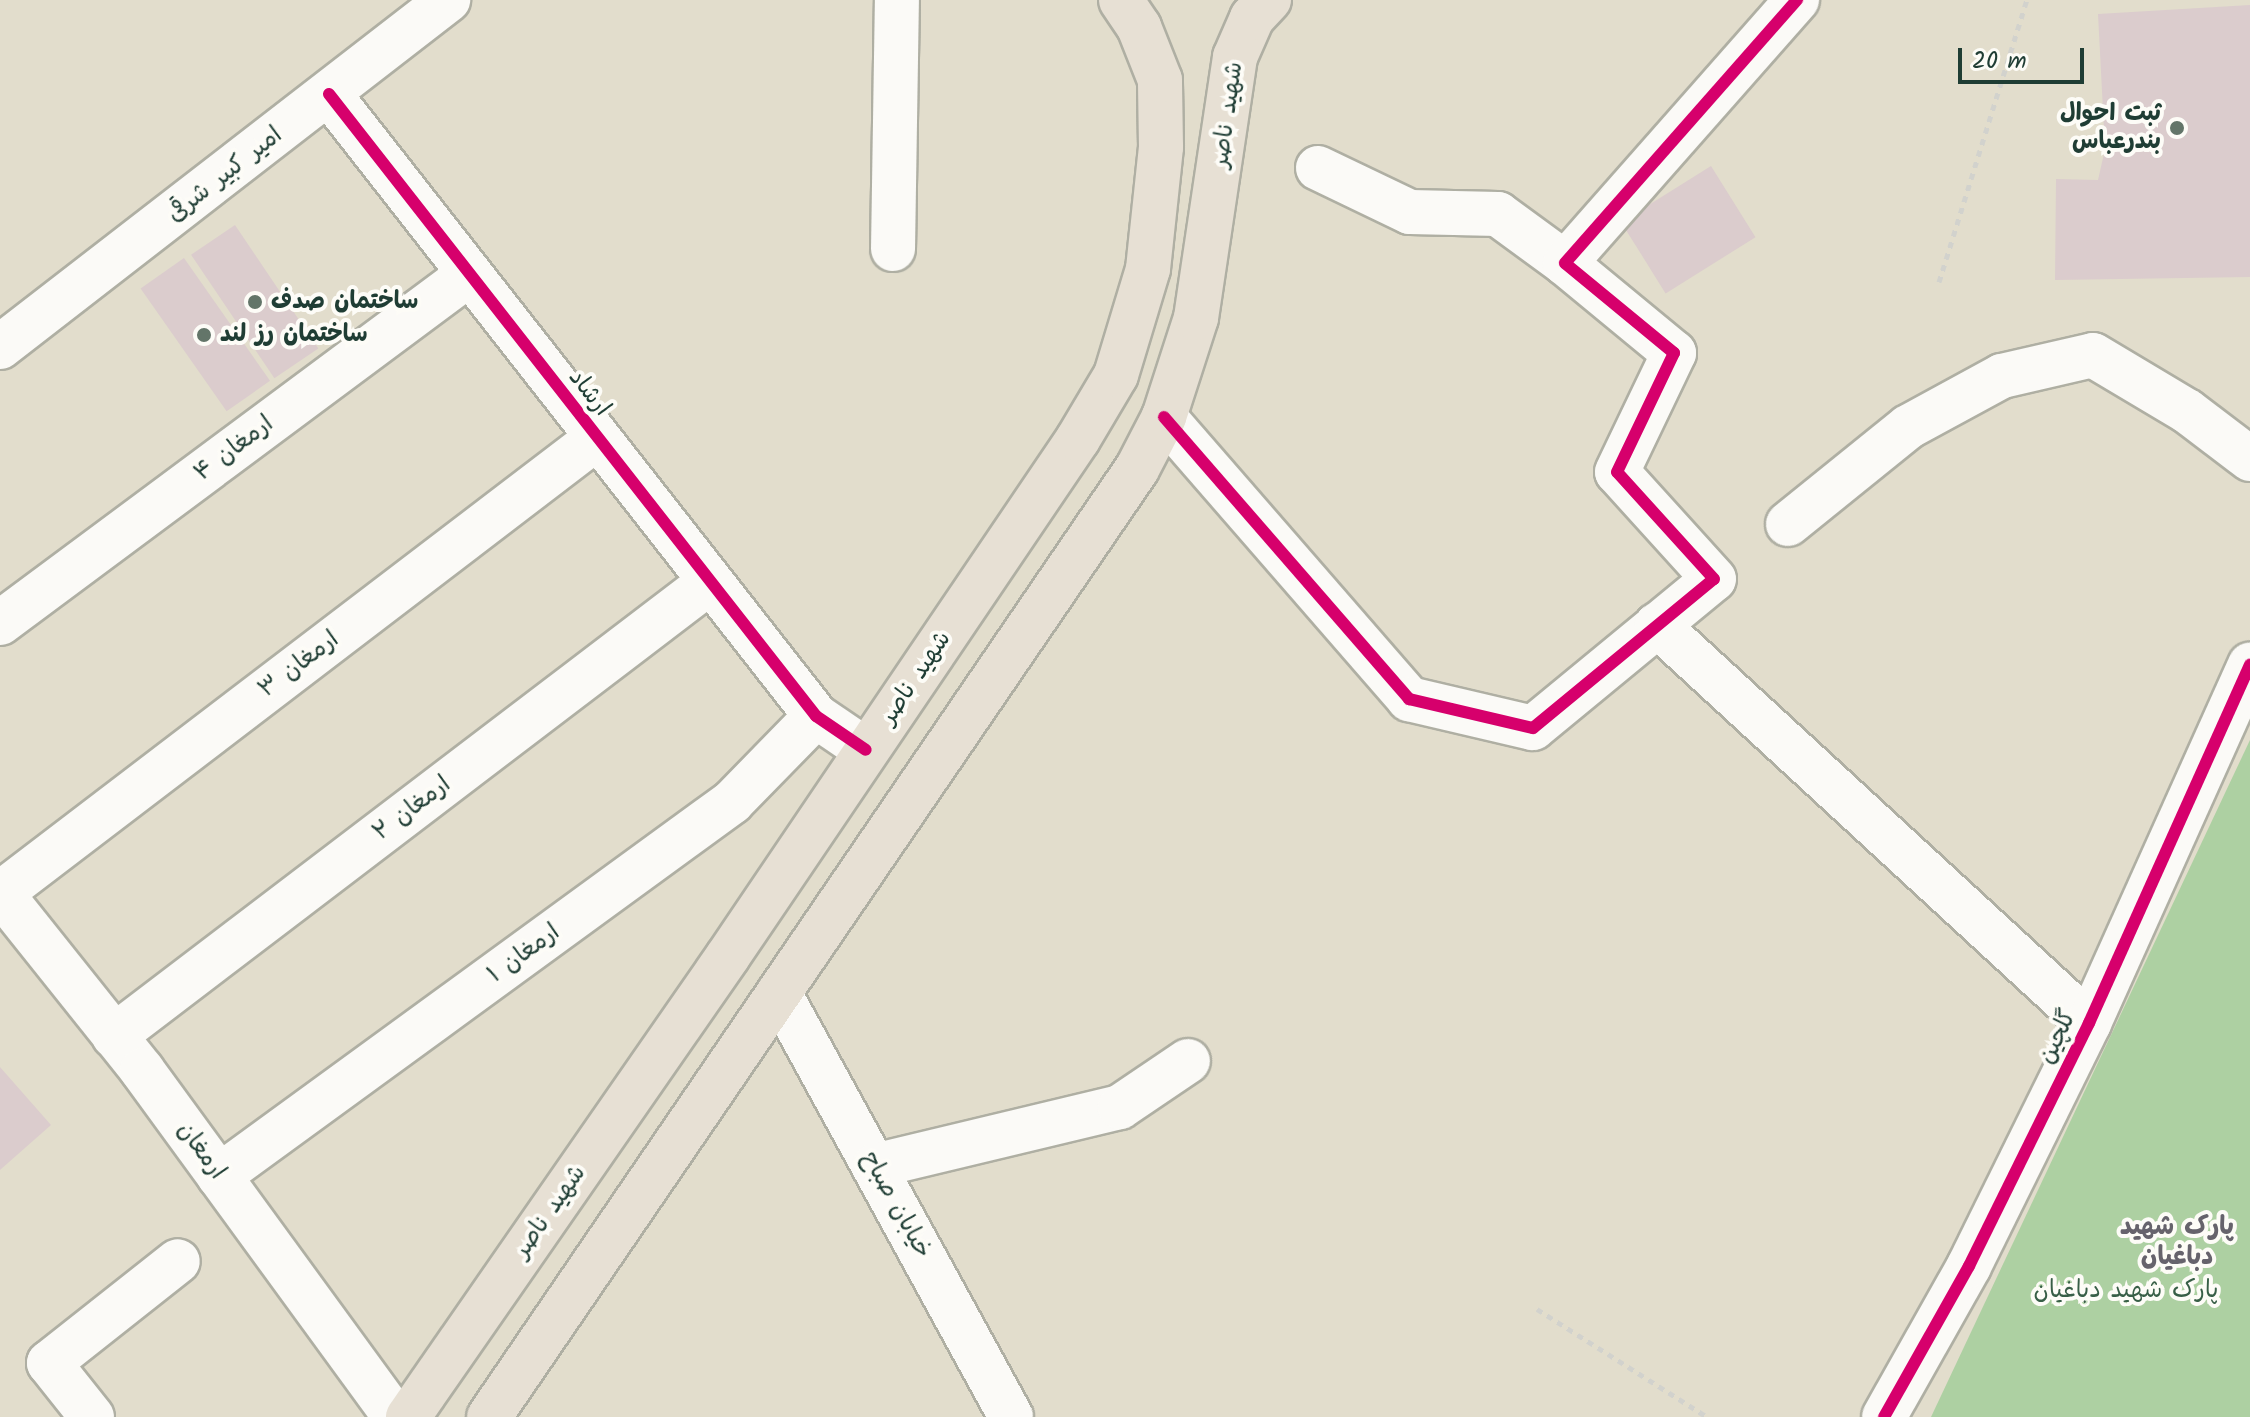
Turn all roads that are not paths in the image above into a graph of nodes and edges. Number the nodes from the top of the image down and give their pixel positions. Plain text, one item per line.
1 (448, 0) edge
2 (897, 0) edge
3 (1121, 0) edge
4 (1269, 0) edge
5 (1797, 0) edge
6 (329, 94) junction
7 (1318, 168) dead end
8 (893, 249) dead end
9 (1565, 263) junction
10 (468, 275) junction
11 (0, 347) edge
12 (1164, 417) junction
13 (597, 438) junction
14 (2250, 459) edge
15 (1788, 524) dead end
16 (710, 582) junction
17 (0, 623) edge
18 (1657, 625) junction
19 (2250, 665) edge
20 (816, 716) junction
21 (866, 750) junction
22 (0, 892) edge
23 (728, 956) junction
24 (779, 993) junction
25 (2089, 1023) junction
26 (114, 1036) junction
27 (1188, 1061) dead end
28 (874, 1166) junction
29 (219, 1176) junction
30 (178, 1261) dead end
31 (92, 1417) edge
32 (395, 1417) edge
33 (408, 1417) edge
34 (489, 1417) edge
35 (1011, 1417) edge
36 (1884, 1417) edge

1 - 6 street, امیر کبیر شرقی
2 - 8 street
3 - 21 main road, شهید ناصر
4 - 12 main road, شهید ناصر
5 - 9 street
6 - 10 street, ارشاد
6 - 11 street, امیر کبیر شرقی
7 - 9 street
9 - 18 street
10 - 13 street, ارشاد
10 - 17 street, ارمغان ۴
12 - 18 street
12 - 24 main road, شهید ناصر
13 - 16 street, ارشاد
13 - 22 street, ارمغان ۳
14 - 15 street
16 - 20 street, ارشاد
16 - 26 street, ارمغان ۲
18 - 25 street
19 - 25 street, گلچین
20 - 21 street, ارشاد
20 - 29 street, ارمغان ۱
21 - 23 main road, شهید ناصر
22 - 26 street, ارمغان
23 - 24 main road
23 - 33 main road, شهید ناصر
24 - 28 street, خیابان صباح
24 - 34 main road, شهید ناصر
25 - 36 street, گلچین
26 - 29 street, ارمغان
27 - 28 street
28 - 35 street, خیابان صباح
29 - 32 street, ارمغان
30 - 31 street

